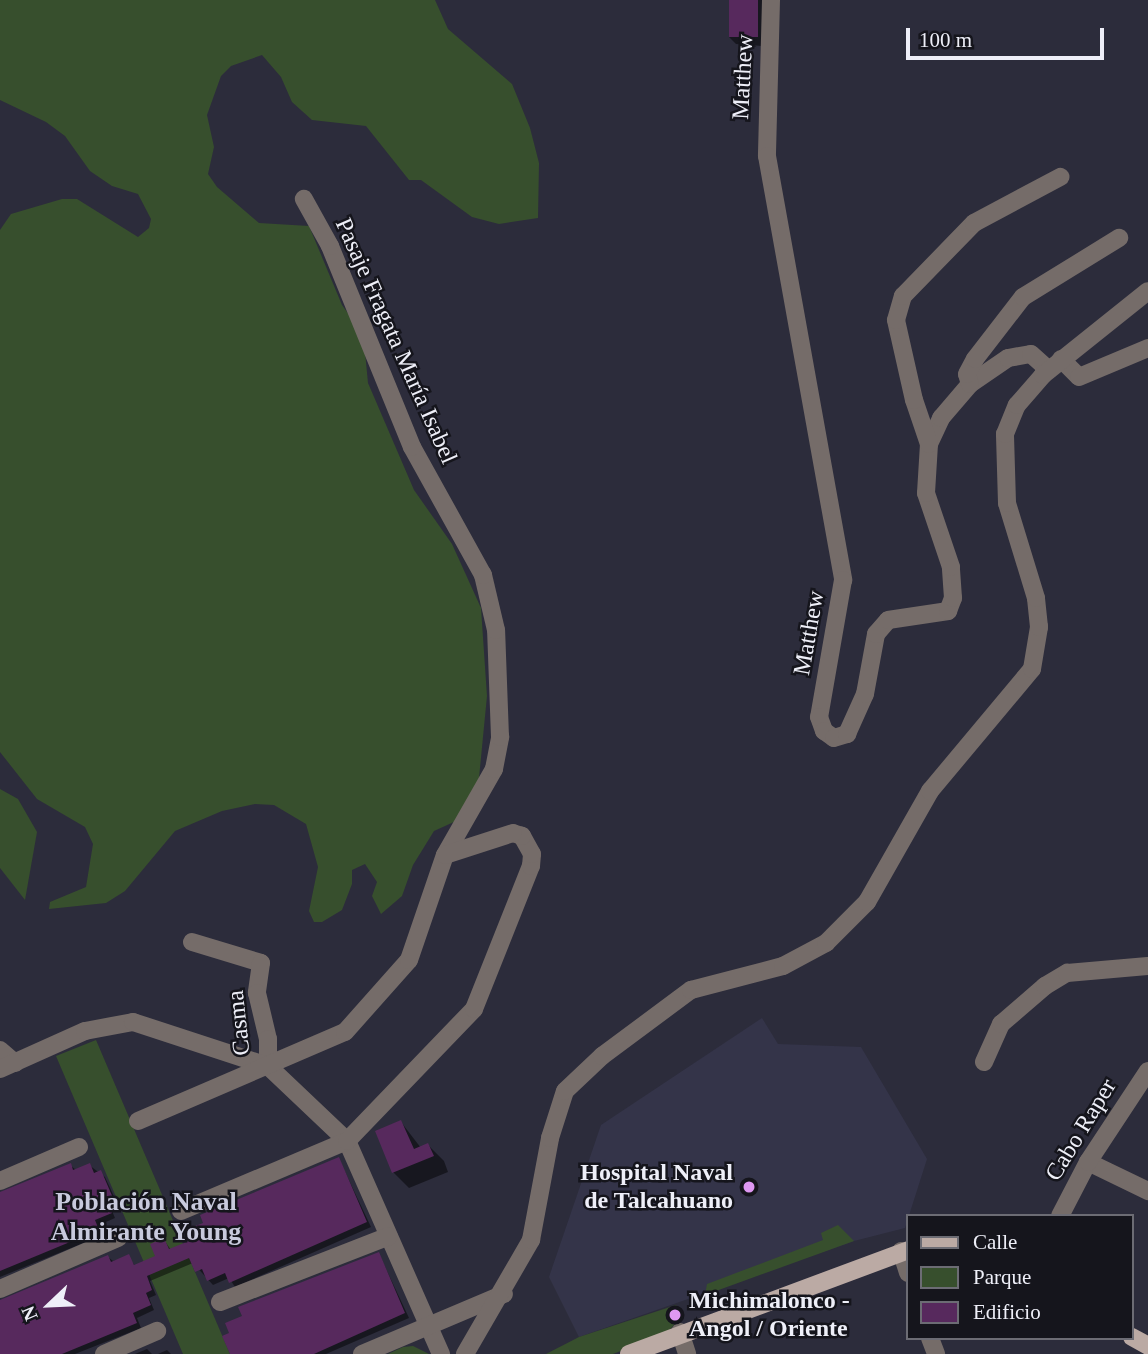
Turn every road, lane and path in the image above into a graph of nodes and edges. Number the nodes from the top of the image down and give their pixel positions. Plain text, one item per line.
1 (771, 0) edge
2 (1060, 177) dead end
3 (304, 199) dead end
4 (1119, 238) dead end
5 (1148, 291) edge
6 (1148, 348) edge
7 (1055, 364) junction
8 (970, 384) junction
9 (929, 444) junction
10 (445, 855) junction
11 (192, 942) dead end
12 (1148, 965) edge
13 (0, 1050) edge
14 (984, 1062) dead end
15 (7, 1066) edge
16 (268, 1066) junction
17 (1146, 1076) edge
18 (138, 1121) dead end
19 (347, 1141) junction
20 (79, 1147) dead end
21 (1088, 1162) junction
22 (0, 1181) edge
23 (1148, 1191) edge
24 (181, 1211) dead end
25 (1061, 1214) edge
26 (389, 1236) junction
27 (118, 1238) dead end
28 (904, 1250) edge
29 (0, 1289) edge
30 (504, 1294) junction
31 (220, 1302) dead end
32 (429, 1326) junction
33 (157, 1331) dead end
34 (680, 1332) junction
35 (104, 1354) edge
36 (362, 1354) edge
37 (441, 1354) edge
38 (466, 1354) edge
39 (629, 1354) edge
40 (687, 1354) edge

1 - 9 street, Matthew
2 - 9 street
3 - 10 street, Pasaje Fragata María Isabel
4 - 8 street
5 - 7 street
6 - 7 street, Matthew
7 - 8 street, Matthew
7 - 30 street
8 - 9 street, Matthew
10 - 16 street, Pasaje Fragata María Isabel
10 - 19 street
11 - 16 street, Casma
12 - 14 street
13 - 15 street
15 - 16 street
16 - 18 street, Pasaje Fragata María Isabel
16 - 19 street
17 - 21 street, Cabo Raper
19 - 24 street
19 - 26 street
20 - 22 street
21 - 23 street
21 - 25 street, Cabo Raper
26 - 31 street
26 - 32 street
27 - 29 street
28 - 34 main road
30 - 32 street
30 - 38 street
32 - 36 street
32 - 37 street
33 - 35 street
34 - 39 main road
34 - 40 street

